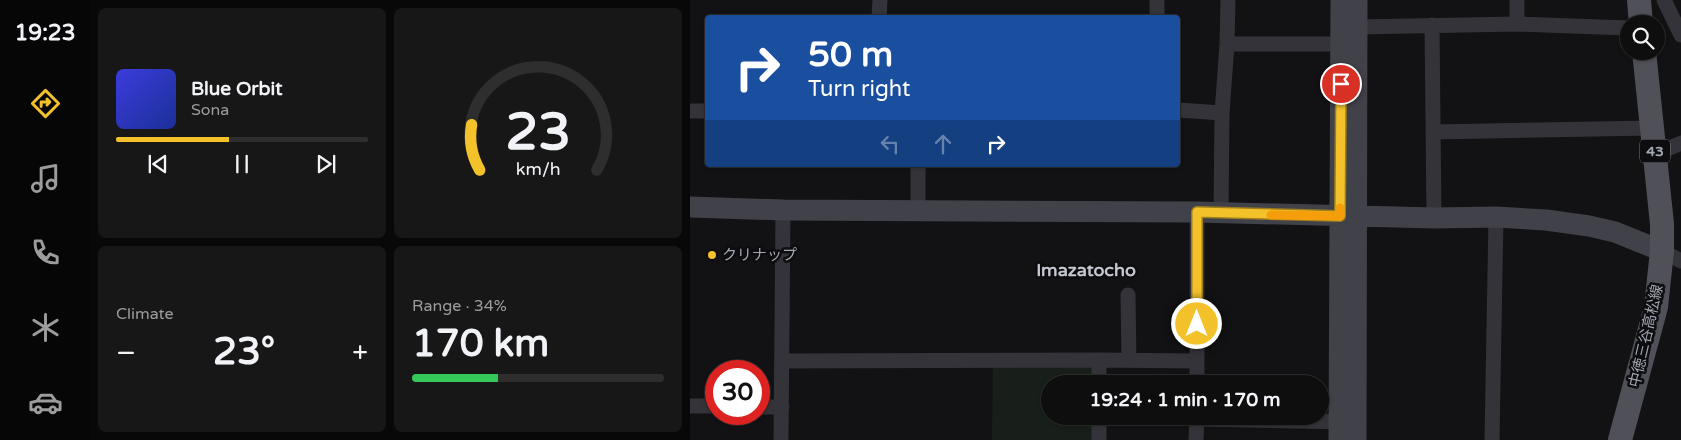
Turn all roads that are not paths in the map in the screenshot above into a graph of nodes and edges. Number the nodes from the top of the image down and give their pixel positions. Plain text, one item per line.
1 (880, 0) edge
2 (1157, 0) edge
3 (1228, 0) edge
4 (1341, 0) edge
5 (1357, 0) edge
6 (1517, 0) edge
7 (1639, 0) edge
8 (1671, 7) edge
9 (879, 15) edge
10 (1157, 15) edge
11 (1640, 15) edge
12 (1517, 24) junction
13 (1432, 25) junction
14 (1620, 28) edge
15 (1681, 35) edge
16 (1352, 38) junction
17 (1227, 44) junction
18 (1645, 60) edge
19 (1180, 110) edge
20 (690, 111) edge
21 (705, 111) edge
22 (1222, 113) junction
23 (1652, 128) junction
24 (1433, 132) junction
25 (1681, 143) edge
26 (1656, 154) junction
27 (918, 167) edge
28 (690, 207) edge
29 (783, 210) junction
30 (918, 210) junction
31 (1197, 212) junction
32 (1221, 213) junction
33 (1348, 216) junction
34 (1496, 217) junction
35 (1434, 218) junction
36 (1672, 256) edge
37 (1128, 295) dead end
38 (782, 360) junction
39 (1099, 360) junction
40 (1129, 360) junction
41 (1197, 361) junction
42 (1099, 375) edge
43 (1197, 375) edge
44 (690, 406) edge
45 (705, 406) edge
46 (770, 407) edge
47 (782, 407) junction
48 (1099, 425) edge
49 (1196, 425) edge
50 (1278, 425) edge
51 (1348, 431) edge
52 (781, 440) edge
53 (1099, 440) edge
54 (1196, 440) edge
55 (1492, 440) edge
56 (1620, 440) edge

1 - 9 street
2 - 10 street
3 - 17 street
4 - 16 street
5 - 16 street
6 - 12 street
7 - 11 main road
8 - 15 street
12 - 13 street
12 - 14 street
13 - 16 street
13 - 24 street
16 - 17 street
16 - 33 street
17 - 22 street
18 - 23 main road, 中徳三谷高松線 / 43
19 - 22 street
20 - 21 street
22 - 32 street
23 - 24 street
23 - 26 main road, 中徳三谷高松線 / 43
24 - 35 street
25 - 26 street
26 - 36 main road, 中徳三谷高松線 / 43
27 - 30 street
28 - 29 street
29 - 30 street
29 - 38 street
30 - 31 street
31 - 32 street
31 - 41 street
32 - 33 street
33 - 35 street
33 - 51 street
34 - 35 street
34 - 36 street
34 - 55 street
36 - 56 main road, 中徳三谷高松線 / 43
37 - 40 street
38 - 39 street
38 - 47 street
39 - 40 street
39 - 42 street
40 - 41 street
41 - 43 street
44 - 45 street
46 - 47 street
47 - 52 street
48 - 53 street
49 - 54 street
50 - 51 street

